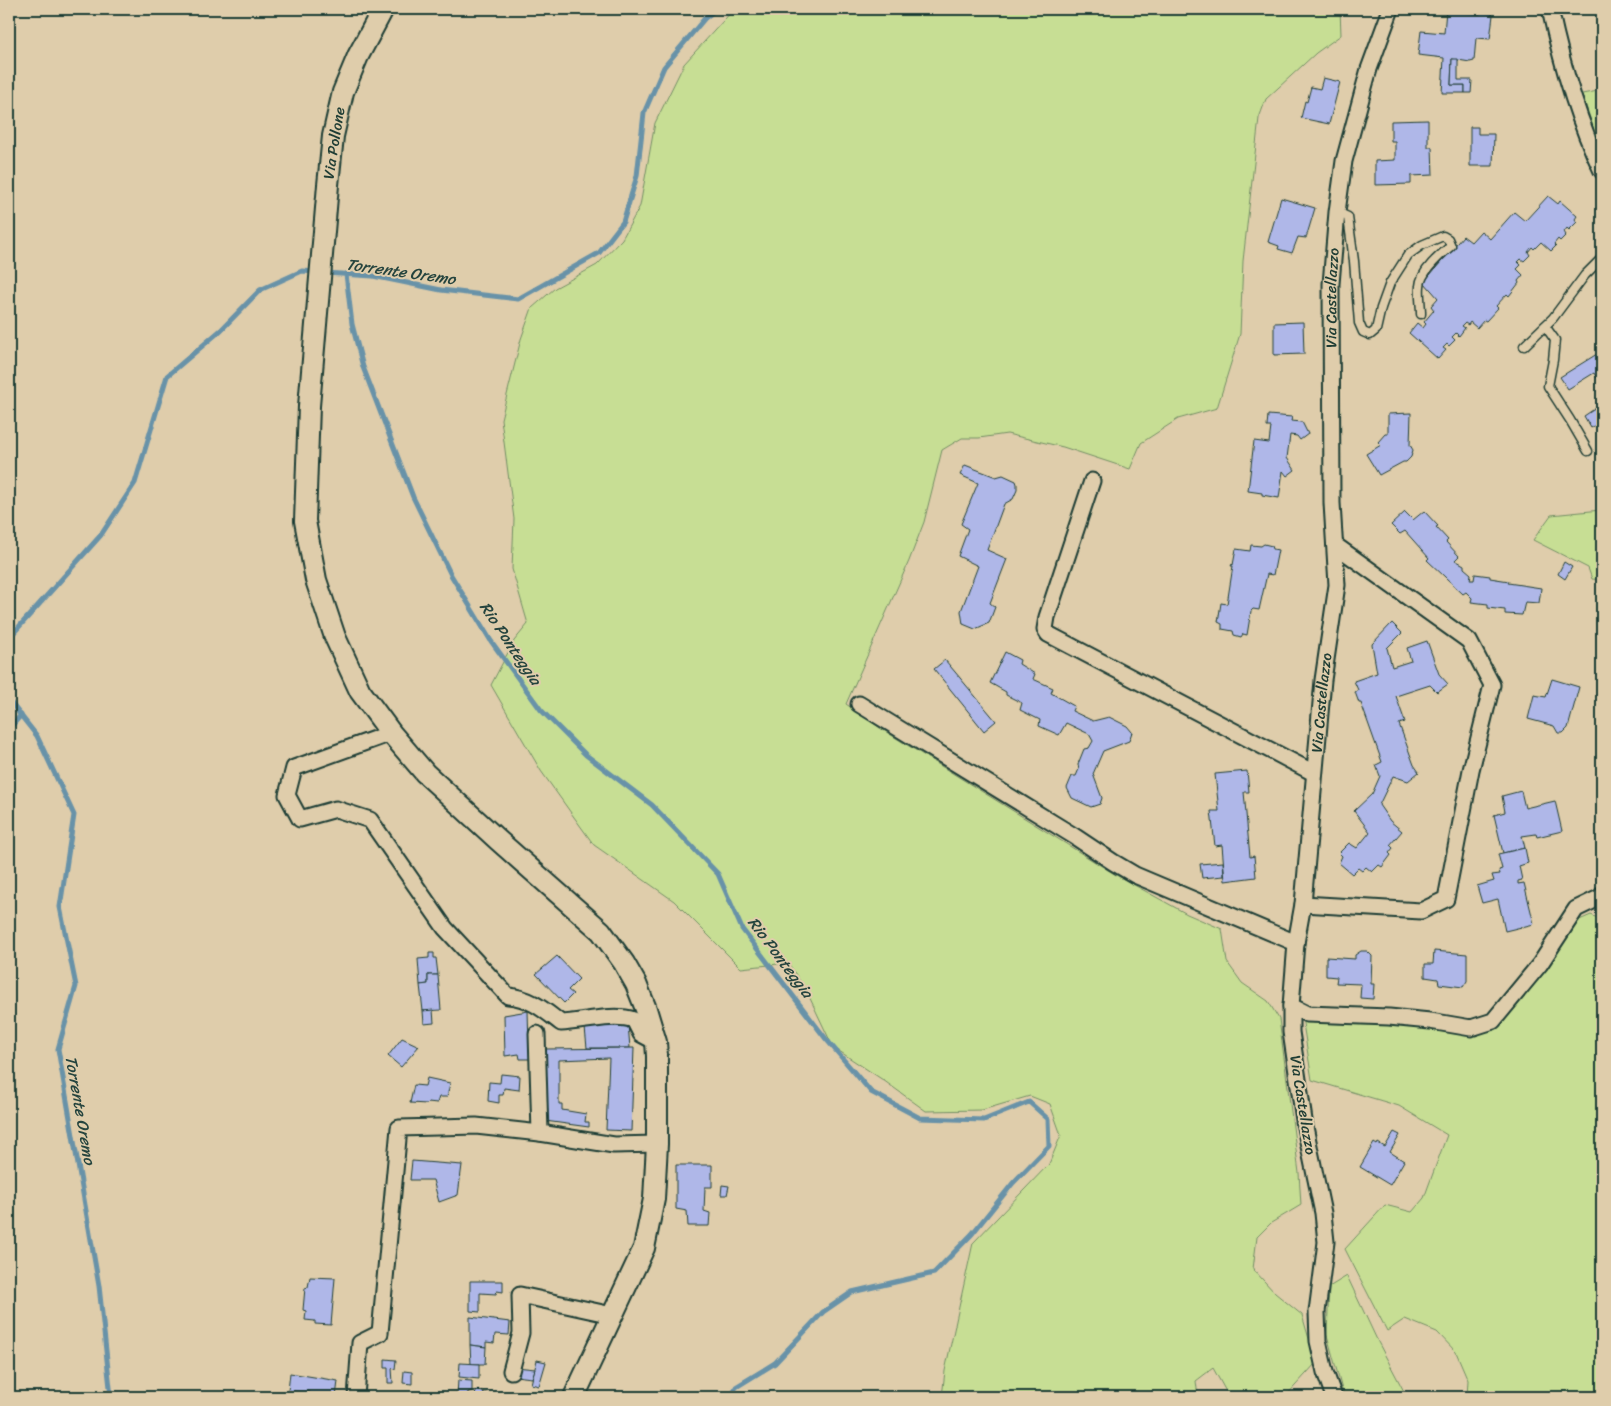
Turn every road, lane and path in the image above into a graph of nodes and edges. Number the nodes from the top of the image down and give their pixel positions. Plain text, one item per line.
1 (383, 9) edge
2 (1391, 9) edge
3 (1550, 9) edge
4 (1602, 171) edge
5 (1336, 212) junction
6 (1602, 258) edge
7 (1421, 314) dead end
8 (1545, 326) junction
9 (1524, 346) dead end
10 (1588, 451) dead end
11 (1092, 481) dead end
12 (1335, 545) junction
13 (859, 704) dead end
14 (391, 733) junction
15 (1314, 772) junction
16 (1602, 895) edge
17 (1303, 904) junction
18 (1296, 944) junction
19 (1291, 1006) junction
20 (537, 1034) dead end
21 (656, 1049) junction
22 (540, 1133) junction
23 (657, 1144) junction
24 (612, 1315) junction
25 (510, 1371) dead end
26 (356, 1397) edge
27 (574, 1397) edge
28 (1334, 1397) edge

1 - 14 street, Via Pollone
2 - 5 street, Via Castellazzo
3 - 4 street
5 - 7 lane
5 - 12 street, Via Castellazzo
6 - 8 lane
8 - 9 lane
8 - 10 lane
11 - 15 street
12 - 15 street, Via Castellazzo
12 - 17 street
13 - 18 street
14 - 21 street, Via Pollone
14 - 21 street
15 - 17 street, Via Castellazzo
16 - 19 street
17 - 18 street, Via Castellazzo
18 - 19 street, Via Castellazzo
19 - 28 street, Via Castellazzo
20 - 22 street
21 - 23 street, Via Pollone
22 - 23 street
22 - 26 street
23 - 24 street, Via Pollone
24 - 25 street
24 - 27 street, Via Pollone

